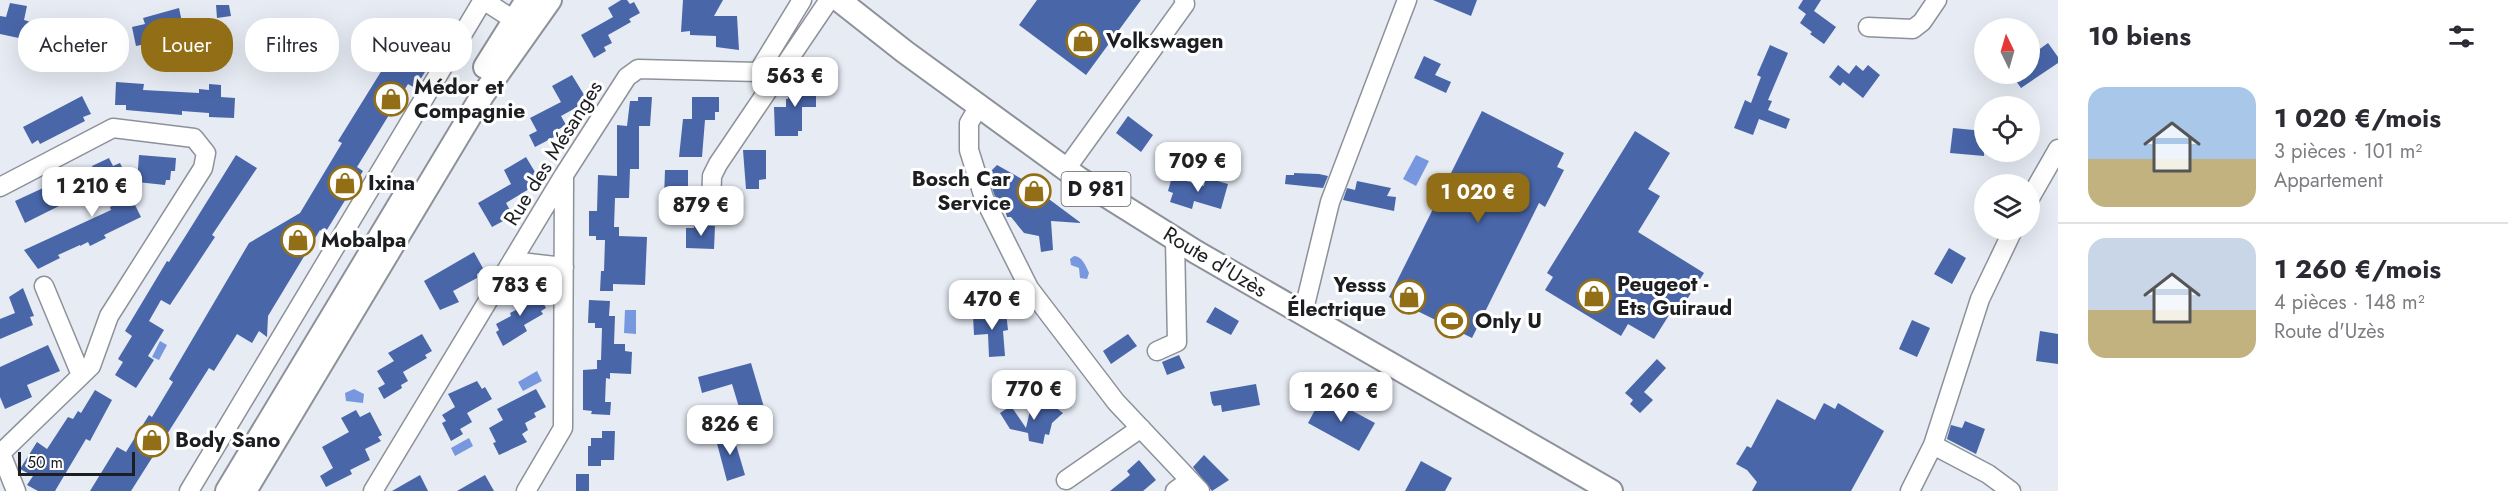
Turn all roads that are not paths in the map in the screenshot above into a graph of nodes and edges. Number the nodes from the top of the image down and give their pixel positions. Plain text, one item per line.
1 (527, 0) edge
2 (550, 0) edge
3 (802, 0) edge
4 (828, 0) edge
5 (839, 0) edge
6 (1184, 0) edge
7 (1407, 0) edge
8 (1937, 0) edge
9 (514, 20) junction
10 (1868, 27) dead end
11 (765, 78) junction
12 (979, 106) junction
13 (2058, 148) edge
14 (1066, 169) junction
15 (564, 175) junction
16 (2040, 180) edge
17 (0, 187) edge
18 (711, 207) dead end
19 (1175, 239) junction
20 (2008, 240) edge
21 (512, 261) junction
22 (564, 267) junction
23 (44, 286) dead end
24 (1298, 310) junction
25 (1156, 351) dead end
26 (81, 375) junction
27 (1141, 428) junction
28 (1933, 444) junction
29 (1, 452) edge
30 (1066, 480) dead end
31 (1195, 486) edge
32 (16, 491) edge
33 (189, 491) edge
34 (227, 491) edge
35 (245, 491) edge
36 (373, 491) edge
37 (526, 491) edge
38 (1175, 491) edge
39 (1611, 491) edge
40 (1910, 491) edge
41 (2011, 491) edge

1 - 9 main road
2 - 35 main road
3 - 11 street
4 - 11 street
5 - 12 main road, Route d'Uzès / D 981
6 - 14 street
7 - 24 street
8 - 10 street
9 - 33 street
9 - 34 main road
11 - 15 street, Rue des Mésanges
11 - 18 street
12 - 14 main road, Route d'Uzès / D 981
12 - 27 street
13 - 16 street
14 - 19 main road, Route d'Uzès / D 981
15 - 21 street, Rue des Mésanges
15 - 22 street
17 - 26 street
19 - 24 main road, Route d'Uzès / D 981
19 - 25 street
20 - 28 street
21 - 22 street
21 - 36 street, Rue des Mésanges
22 - 37 street
23 - 26 street
24 - 39 main road, Route d'Uzès / D 981
26 - 29 street
27 - 30 street
27 - 31 street
28 - 40 street
28 - 41 street
29 - 32 street
31 - 38 street

